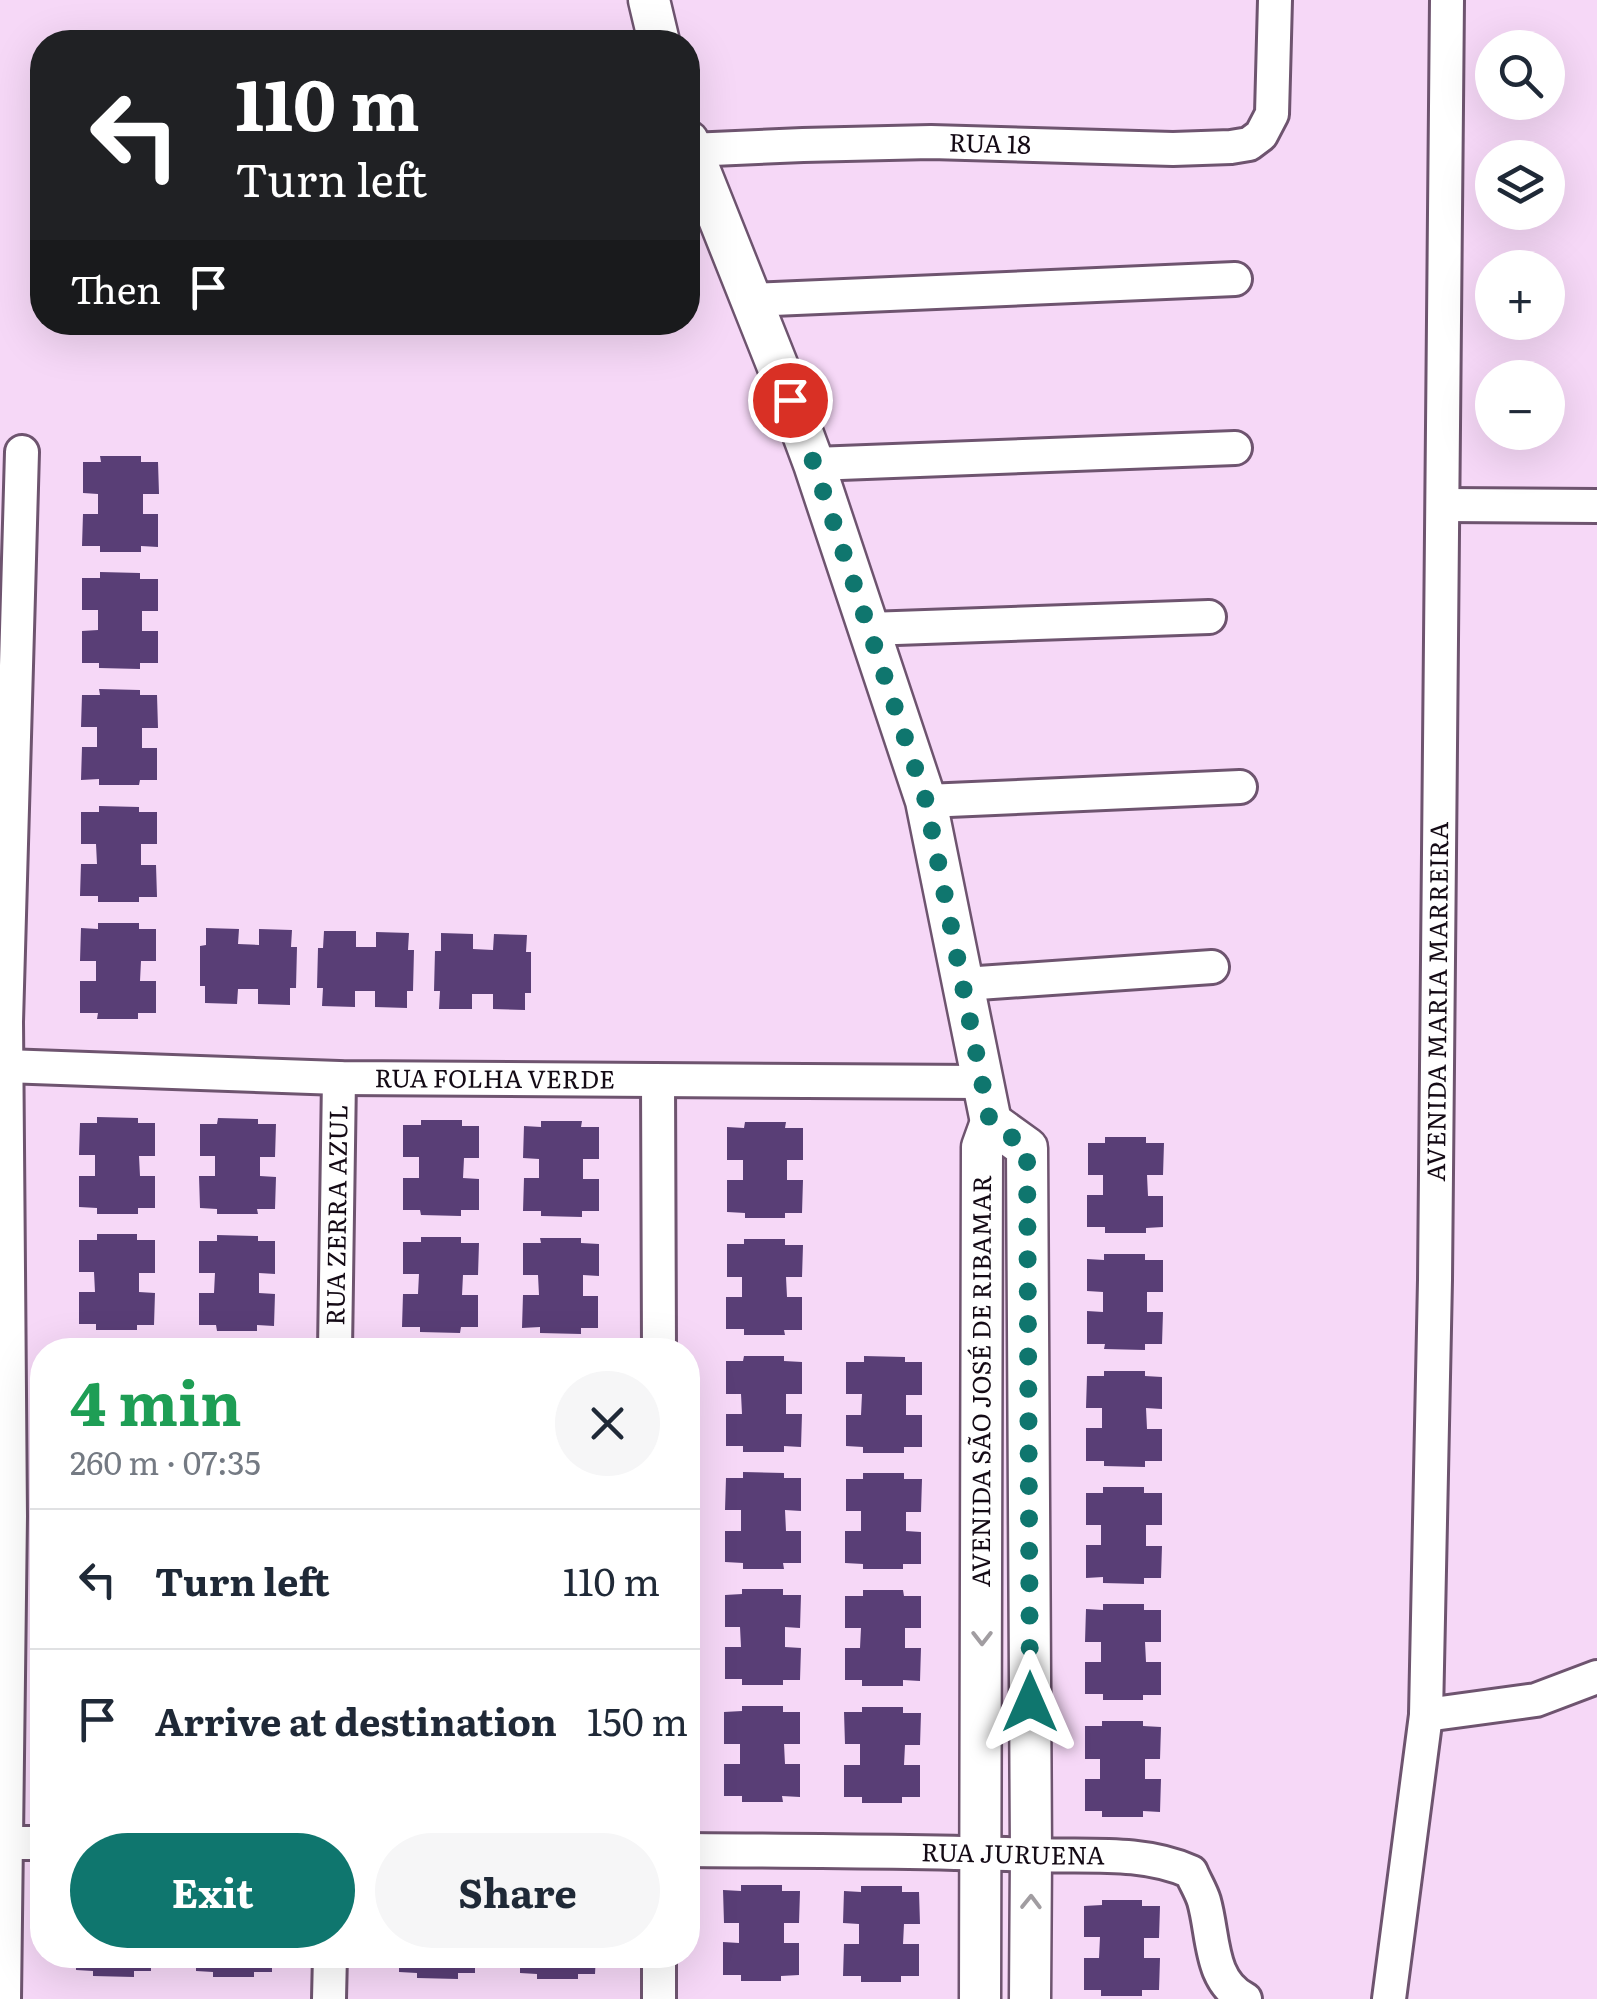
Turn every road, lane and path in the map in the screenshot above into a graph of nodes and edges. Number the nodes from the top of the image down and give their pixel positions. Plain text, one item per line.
1 (649, 0) edge
2 (1275, 0) edge
3 (1447, 0) edge
4 (656, 30) edge
5 (700, 146) edge
6 (700, 173) edge
7 (1235, 279) dead end
8 (751, 300) junction
9 (1235, 448) dead end
10 (22, 452) dead end
11 (814, 464) junction
12 (1443, 505) junction
13 (1597, 506) edge
14 (1209, 617) dead end
15 (868, 630) junction
16 (1240, 786) dead end
17 (926, 801) junction
18 (1212, 967) dead end
19 (964, 984) junction
20 (6, 1066) junction
21 (339, 1078) junction
22 (658, 1080) junction
23 (982, 1082) junction
24 (990, 1122) junction
25 (335, 1338) edge
26 (659, 1338) edge
27 (1597, 1677) edge
28 (1426, 1715) junction
29 (5, 1843) junction
30 (30, 1843) edge
31 (700, 1850) edge
32 (982, 1852) junction
33 (1031, 1855) junction
34 (330, 1968) edge
35 (659, 1968) edge
36 (4, 1999) edge
37 (330, 1999) edge
38 (659, 1999) edge
39 (980, 1999) edge
40 (1030, 1999) edge
41 (1245, 1999) edge
42 (1390, 1999) edge

1 - 4 street
2 - 5 street, RUA 18
3 - 12 street, AVENIDA MARIA MARREIRA
6 - 8 street
7 - 8 street
8 - 11 street
9 - 11 street
10 - 20 street
11 - 15 street
12 - 13 street
12 - 28 street, AVENIDA MARIA MARREIRA
14 - 15 street
15 - 17 street
16 - 17 street
17 - 19 street
18 - 19 street
19 - 23 street
20 - 21 street, RUA FOLHA VERDE
20 - 29 street
21 - 22 street, RUA FOLHA VERDE
21 - 25 street, RUA ZERRA AZUL
22 - 23 street, RUA FOLHA VERDE
22 - 26 street
23 - 24 street
24 -> 32 street, AVENIDA SÃO JOSÉ DE RIBAMAR
24 - 33 street, AVENIDA SÃO JOSÉ DE RIBAMAR
27 - 28 street
28 - 42 street, AVENIDA MARIA MARREIRA
29 - 30 street
29 - 36 street
31 - 32 street, RUA JURUENA
32 - 33 street, RUA JURUENA
32 - 39 street, AVENIDA SÃO JOSÉ DE RIBAMAR
40 -> 33 street, AVENIDA SÃO JOSÉ DE RIBAMAR
33 - 41 street, RUA JURUENA
34 - 37 street
35 - 38 street

